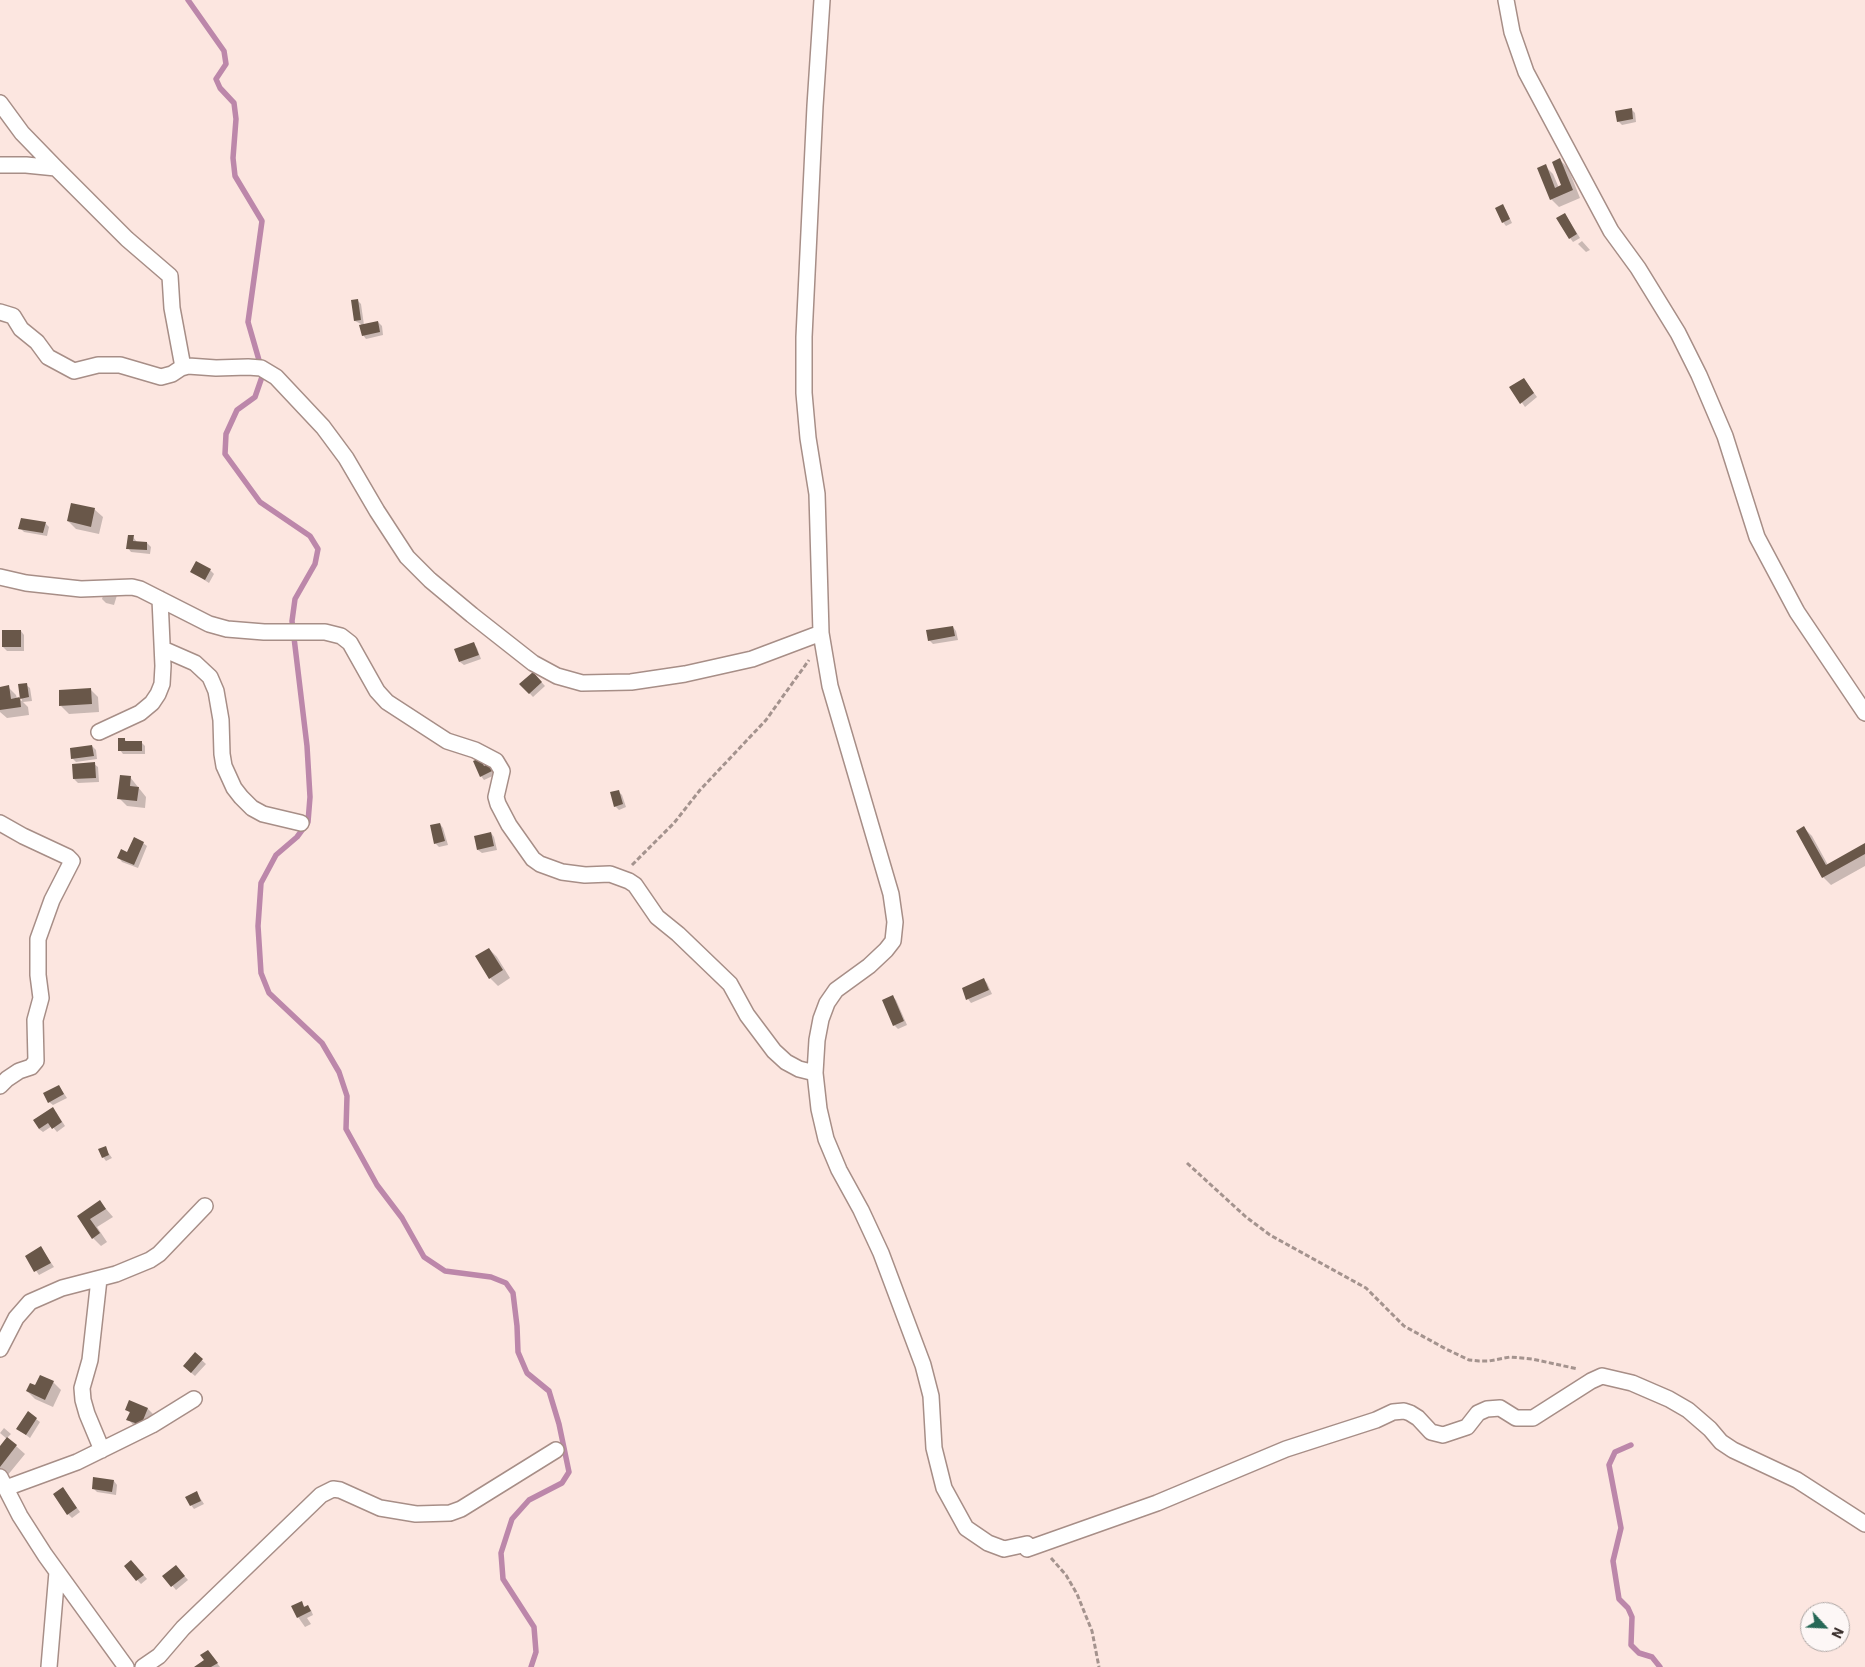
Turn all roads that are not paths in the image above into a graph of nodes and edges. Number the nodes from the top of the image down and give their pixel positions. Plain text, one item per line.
1 (822, 0) edge
2 (1506, 0) edge
3 (0, 104) edge
4 (0, 165) edge
5 (56, 168) junction
6 (0, 312) edge
7 (183, 367) junction
8 (0, 577) edge
9 (160, 599) junction
10 (822, 637) junction
11 (163, 649) junction
12 (1865, 713) edge
13 (99, 732) dead end
14 (0, 823) edge
15 (301, 823) dead end
16 (815, 1073) junction
17 (0, 1086) edge
18 (205, 1206) dead end
19 (99, 1279) junction
20 (0, 1349) edge
21 (194, 1399) dead end
22 (102, 1450) junction
23 (556, 1450) dead end
24 (3, 1483) edge
25 (1865, 1524) edge
26 (57, 1572) junction
27 (49, 1667) edge
28 (126, 1667) edge
29 (143, 1667) edge

1 - 10 street
2 - 12 street
3 - 5 street
4 - 5 street
5 - 7 street
6 - 7 street
7 - 10 street
8 - 9 street
9 - 11 street
9 - 16 street
10 - 16 street
11 - 13 street
11 - 15 street
14 - 17 street
16 - 25 street
18 - 19 street
19 - 20 street
19 - 22 street
21 - 22 street
22 - 24 street
23 - 29 street
24 - 26 street
26 - 27 street
26 - 28 street

